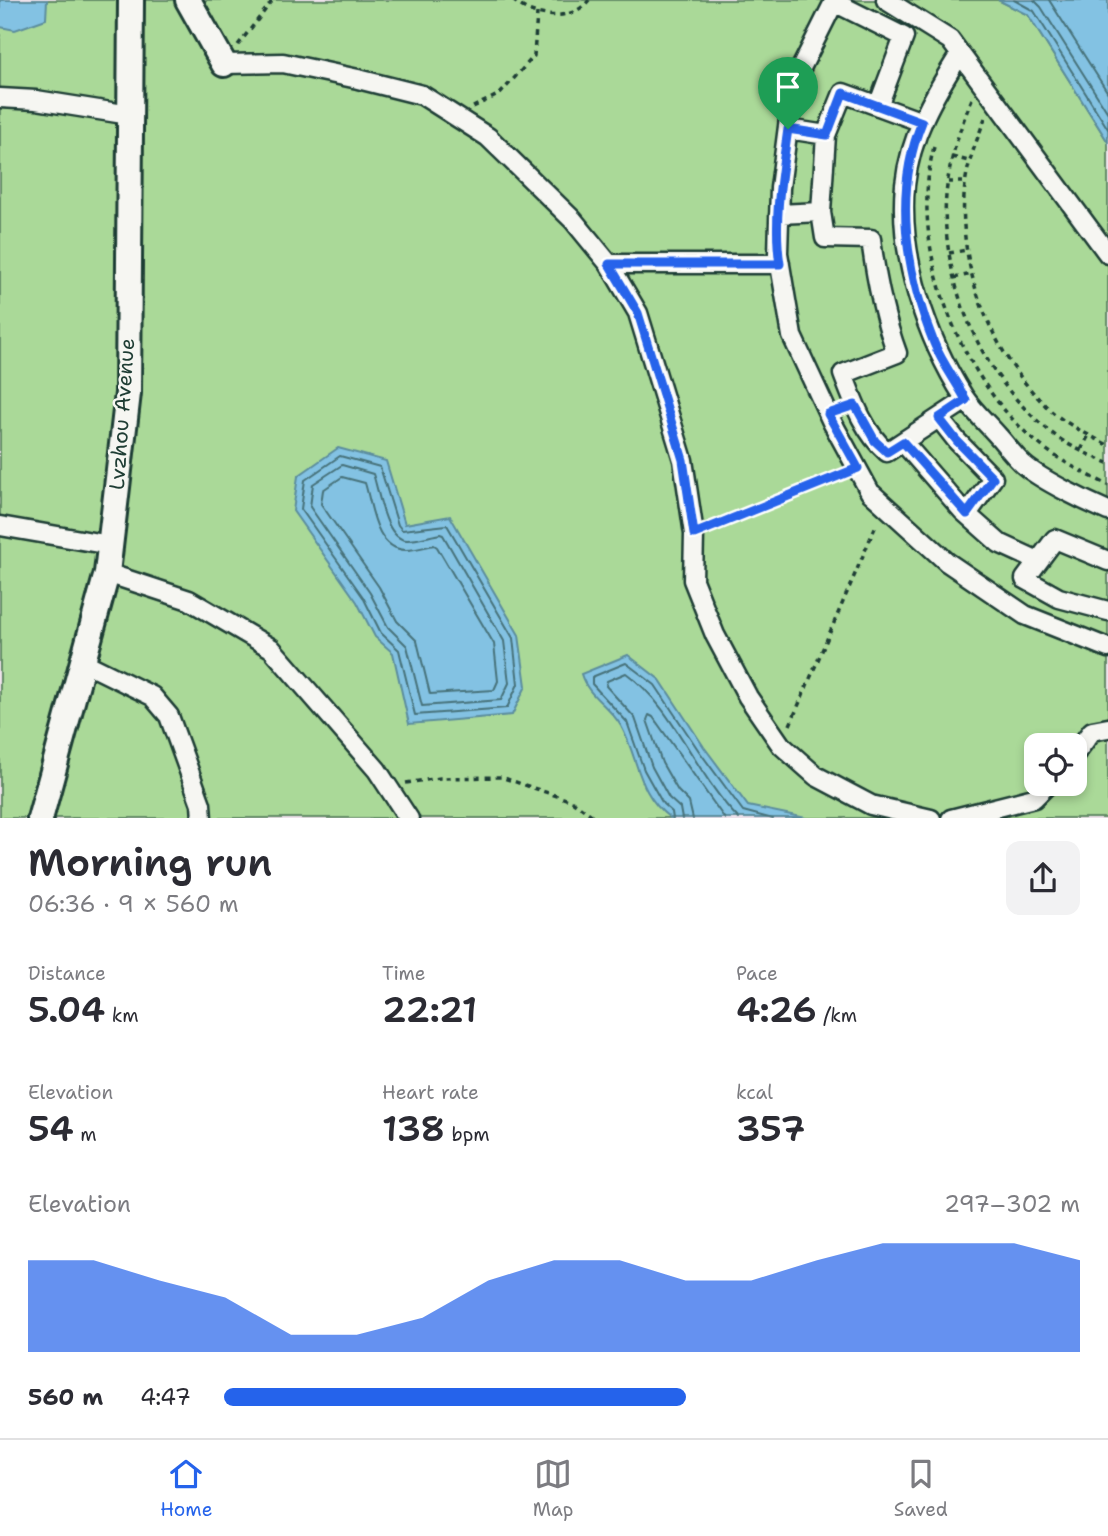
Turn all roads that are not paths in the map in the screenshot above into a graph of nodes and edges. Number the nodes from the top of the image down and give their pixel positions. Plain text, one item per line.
1 (131, 0) edge
2 (188, 0) edge
3 (886, 0) edge
4 (834, 1) edge
5 (960, 54) junction
6 (223, 64) joint
7 (0, 98) edge
8 (878, 106) junction
9 (130, 115) junction
10 (922, 122) junction
11 (788, 129) junction
12 (827, 135) junction
13 (821, 212) junction
14 (779, 214) junction
15 (1108, 254) edge
16 (609, 264) junction
17 (780, 264) junction
18 (966, 400) junction
19 (855, 405) junction
20 (828, 414) junction
21 (939, 418) junction
22 (903, 442) junction
23 (1108, 511) edge
24 (967, 514) junction
25 (0, 526) edge
26 (110, 545) junction
27 (1038, 561) junction
28 (1108, 561) edge
29 (107, 573) junction
30 (1108, 611) edge
31 (1108, 648) edge
32 (83, 662) junction
33 (1108, 728) edge
34 (1087, 738) edge
35 (1035, 796) edge
36 (40, 818) edge
37 (202, 818) edge
38 (410, 818) edge
39 (931, 818) edge
40 (951, 818) edge

1 - 9 main road, Lvzhou Avenue
2 - 6 main road
3 - 5 street
4 - 8 street
4 - 11 street
5 - 10 street
5 - 15 street
6 - 16 street
7 - 9 street
8 - 10 street
8 - 12 street
9 - 26 main road, Lvzhou Avenue
10 - 18 street
11 - 12 street
11 - 14 street
12 - 13 street
13 - 14 street
13 - 19 street
14 - 17 street
16 - 17 street
16 - 39 street
17 - 20 street
18 - 21 street
18 - 23 street
19 - 20 street
19 - 22 street
20 - 31 street
21 - 22 street
21 - 24 street
22 - 24 street
24 - 27 street
25 - 26 street
26 - 29 main road, Lvzhou Avenue
27 - 28 street
27 - 30 street
29 - 32 main road, Lvzhou Avenue
29 - 38 street
32 - 36 main road, Lvzhou Avenue
32 - 37 street
33 - 34 street
35 - 40 street

